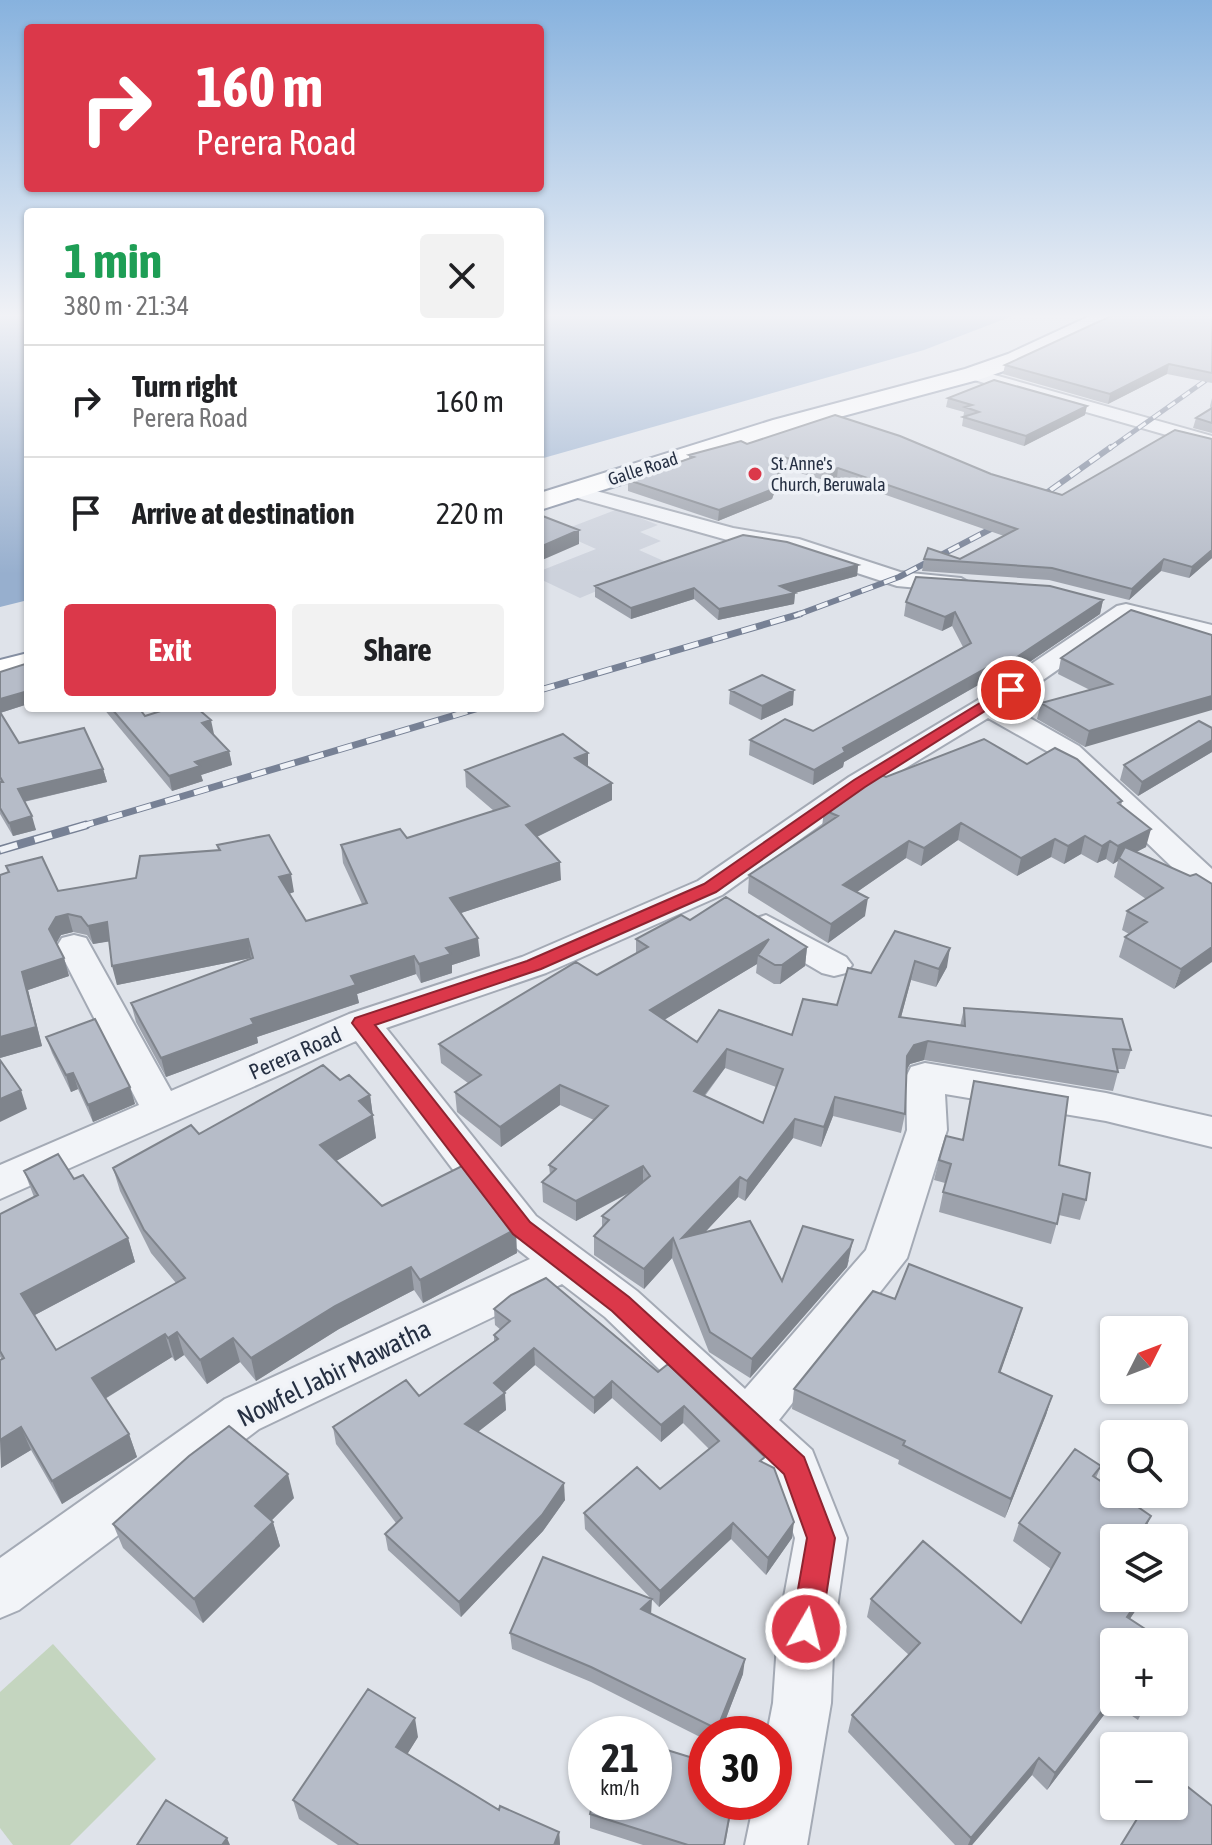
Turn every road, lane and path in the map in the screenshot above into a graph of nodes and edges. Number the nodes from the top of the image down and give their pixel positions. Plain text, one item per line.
1 (872, 401) edge
2 (1068, 401) edge
3 (1212, 442) edge
4 (574, 491) junction
5 (544, 501) edge
6 (983, 586) edge
7 (1212, 633) edge
8 (24, 664) edge
9 (0, 671) edge
10 (988, 706) junction
11 (1212, 887) edge
12 (710, 888) junction
13 (74, 946) dead end
14 (834, 965) dead end
15 (362, 1023) junction
16 (163, 1112) junction
17 (1212, 1132) edge
18 (0, 1183) edge
19 (564, 1263) junction
20 (747, 1423) junction
21 (0, 1591) edge
22 (776, 1845) edge

1 - 4 highway, Galle Road
2 - 3 street
4 - 5 highway, Galle Road
4 - 6 street
7 - 10 street, Perera Road
8 - 9 highway
10 - 11 street
10 - 12 street, Perera Road
12 - 14 street
12 - 15 street, Perera Road
13 - 16 street
15 - 16 street, Perera Road
15 - 19 street
16 - 18 street, Perera Road
17 - 20 street
19 - 20 street
19 - 21 street, Nowfel Jabir Mawatha
20 - 22 street

